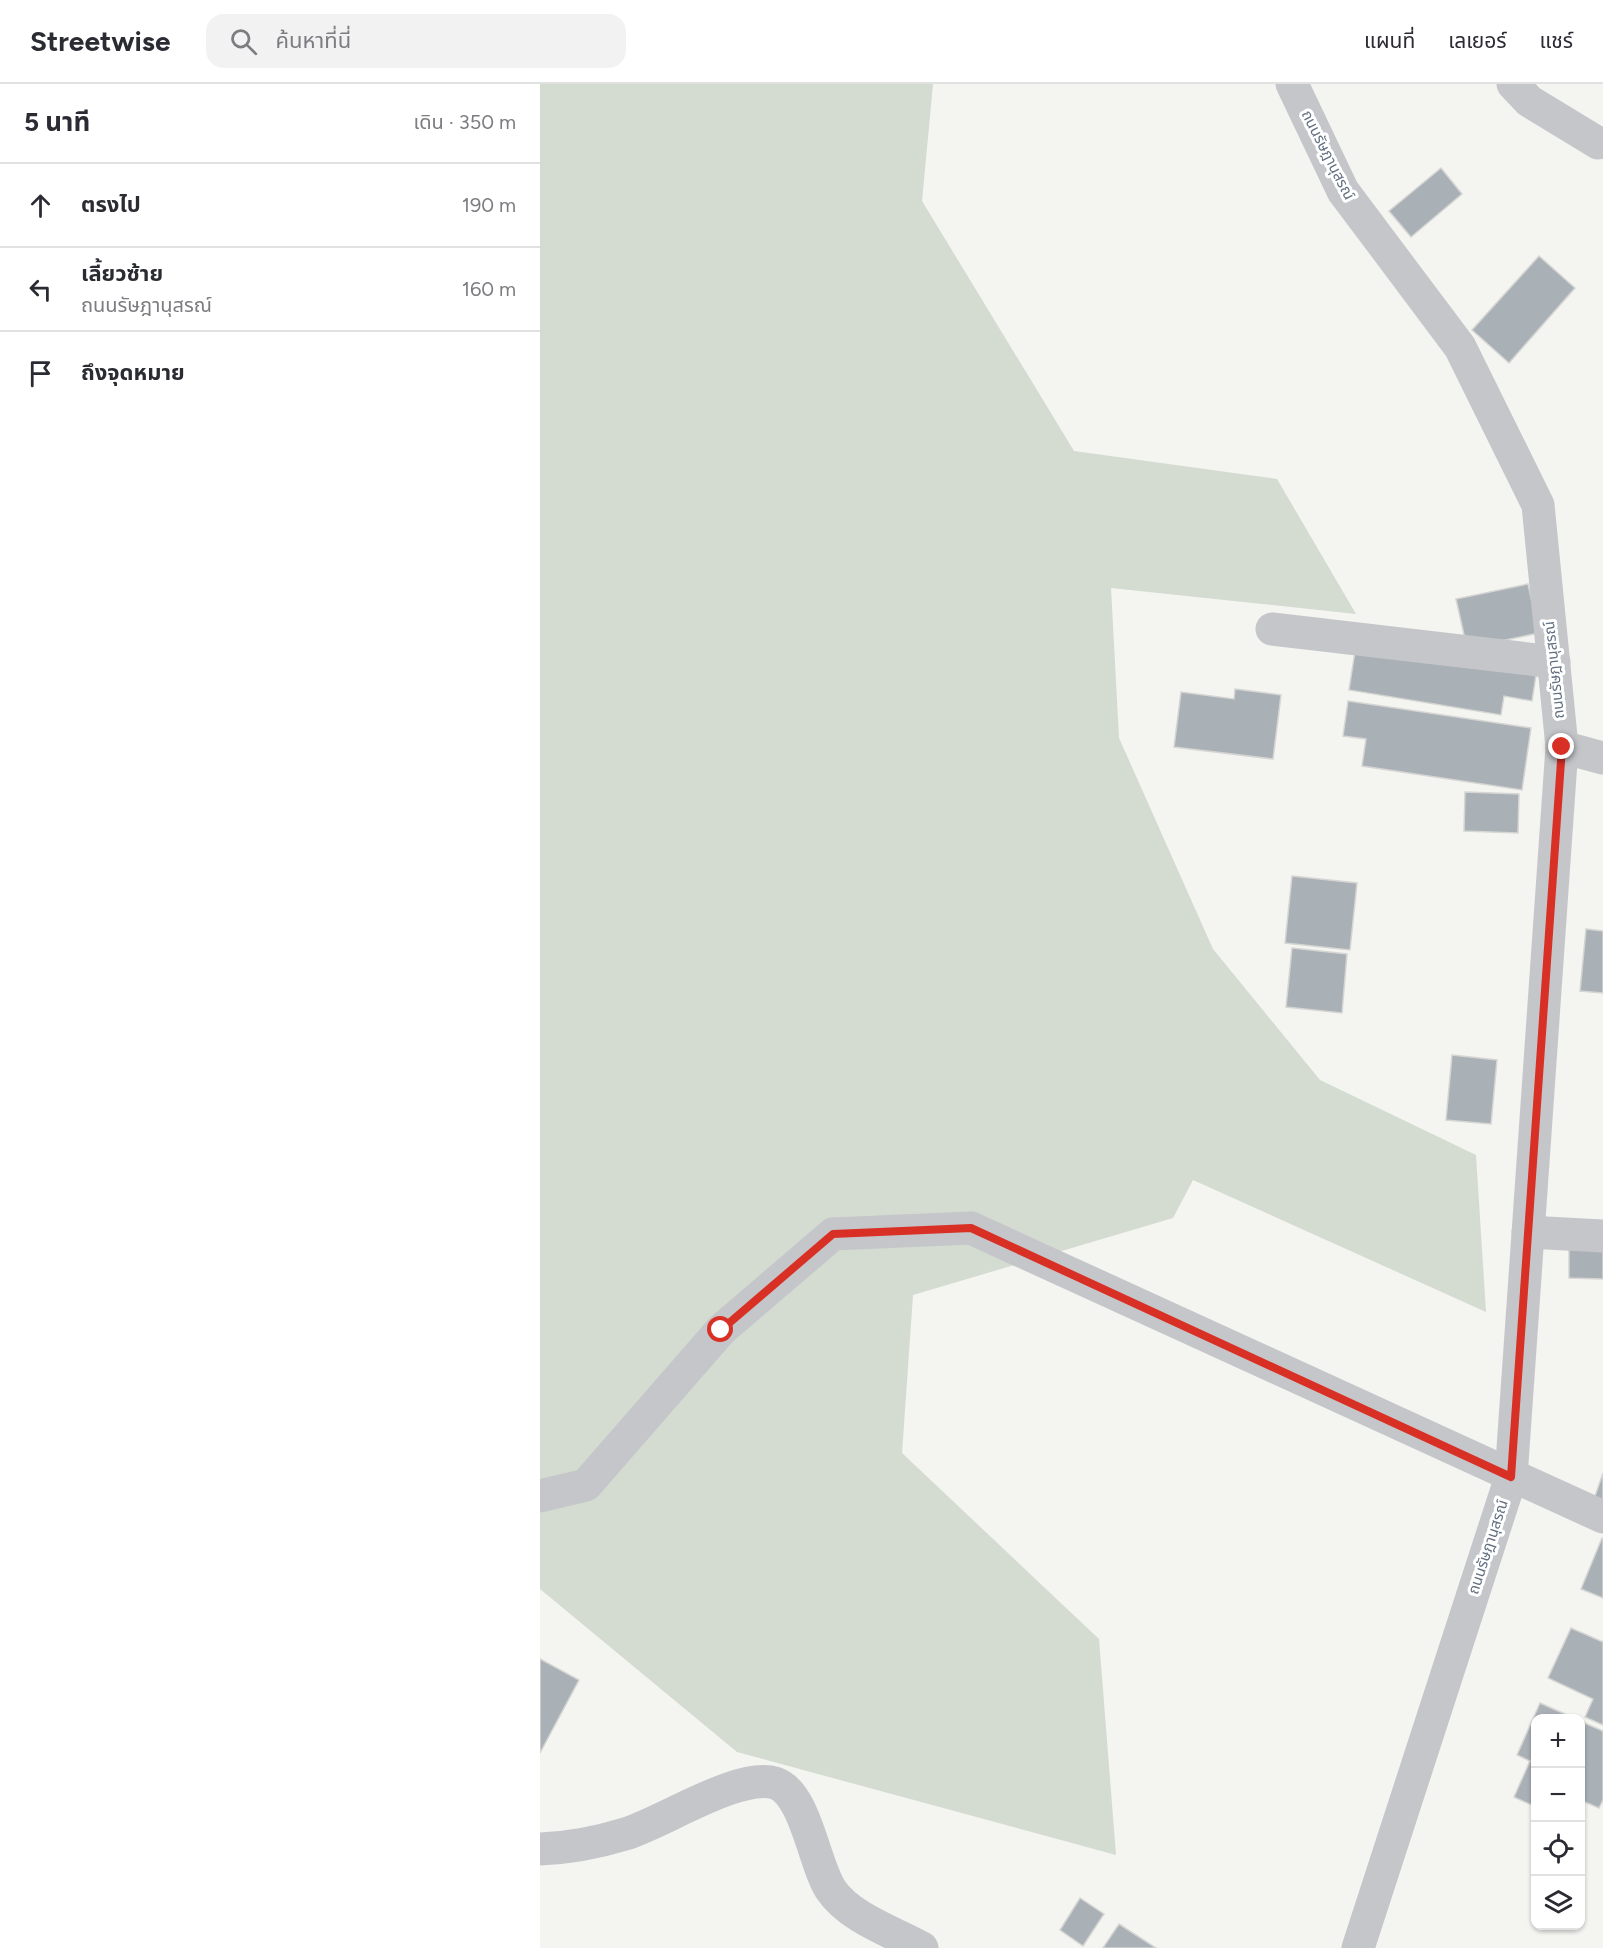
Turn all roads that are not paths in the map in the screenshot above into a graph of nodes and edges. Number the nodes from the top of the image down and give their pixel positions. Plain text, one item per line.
1 (1292, 84) edge
2 (1513, 84) edge
3 (1598, 143) dead end
4 (1272, 629) dead end
5 (1554, 662) junction
6 (1562, 747) junction
7 (1603, 758) edge
8 (1528, 1232) junction
9 (1603, 1236) edge
10 (1511, 1477) junction
11 (540, 1496) edge
12 (1603, 1517) edge
13 (540, 1849) edge
14 (922, 1948) edge
15 (1358, 1948) edge

1 - 5 street, ถนนรัษฎานุสรณ์
2 - 3 street
4 - 5 street
5 - 6 street, ถนนรัษฎานุสรณ์
6 - 7 street
6 - 8 street, ถนนรัษฎานุสรณ์
8 - 9 street
8 - 10 street, ถนนรัษฎานุสรณ์
10 - 11 street
10 - 12 street
10 - 15 street, ถนนรัษฎานุสรณ์
13 - 14 street

